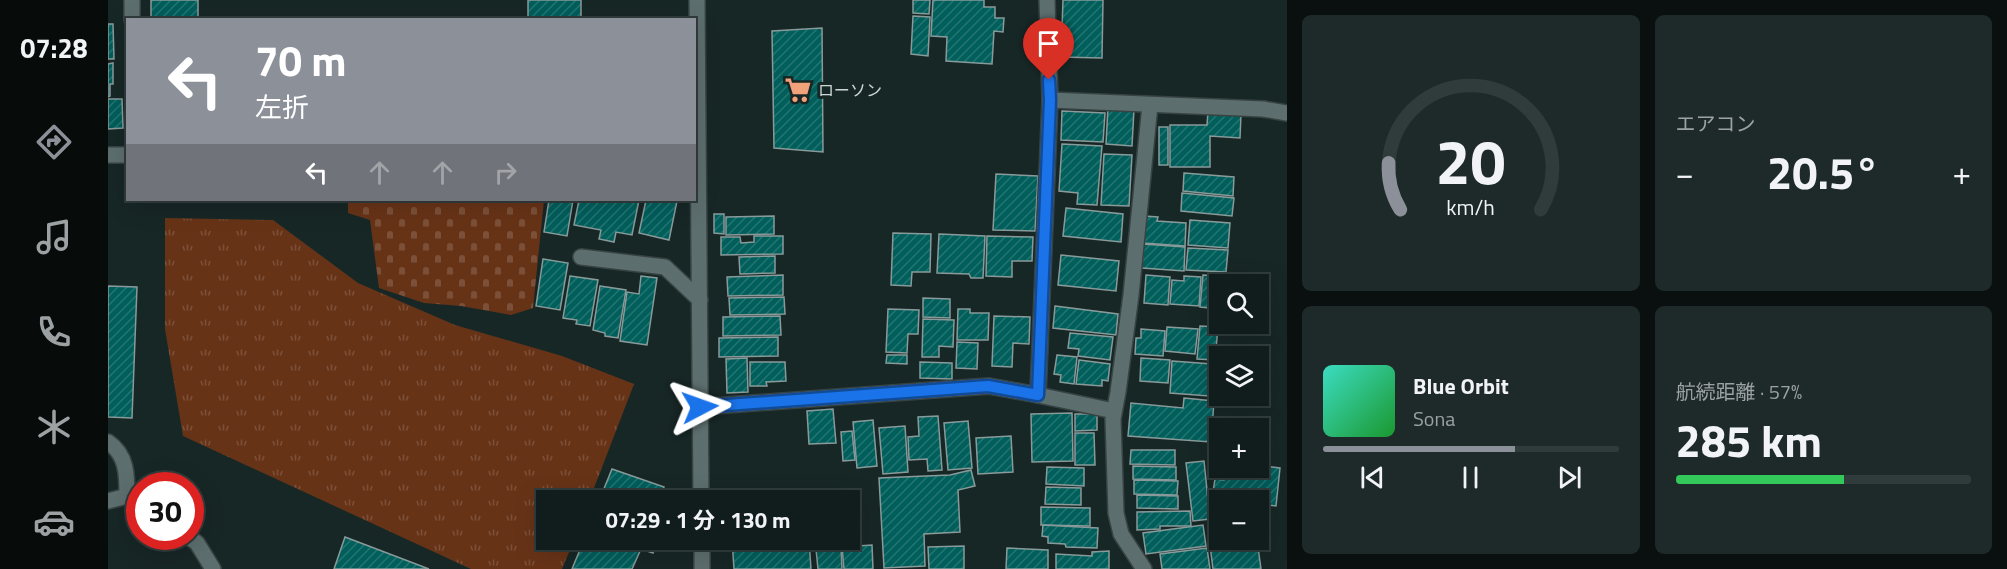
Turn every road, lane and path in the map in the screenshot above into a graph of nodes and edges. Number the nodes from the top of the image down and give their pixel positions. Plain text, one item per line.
1 (132, 0) edge
2 (698, 0) edge
3 (1047, 0) edge
4 (132, 18) edge
5 (1050, 100) junction
6 (1150, 105) junction
7 (1287, 113) edge
8 (108, 155) edge
9 (126, 155) edge
10 (581, 257) dead end
11 (700, 300) junction
12 (1038, 395) junction
13 (700, 407) junction
14 (1114, 411) junction
15 (108, 442) edge
16 (126, 472) edge
17 (701, 490) edge
18 (126, 500) edge
19 (108, 501) edge
20 (201, 550) edge
21 (702, 550) edge
22 (213, 569) edge
23 (702, 569) edge
24 (1144, 569) edge

1 - 4 street
2 - 11 street
3 - 5 street
5 - 6 street
5 - 12 street
6 - 7 street
6 - 14 street
8 - 9 street
10 - 11 street
11 - 13 street
12 - 13 street
12 - 14 street
13 - 17 street
14 - 24 street
15 - 16 street
18 - 19 street
20 - 22 street
21 - 23 street

